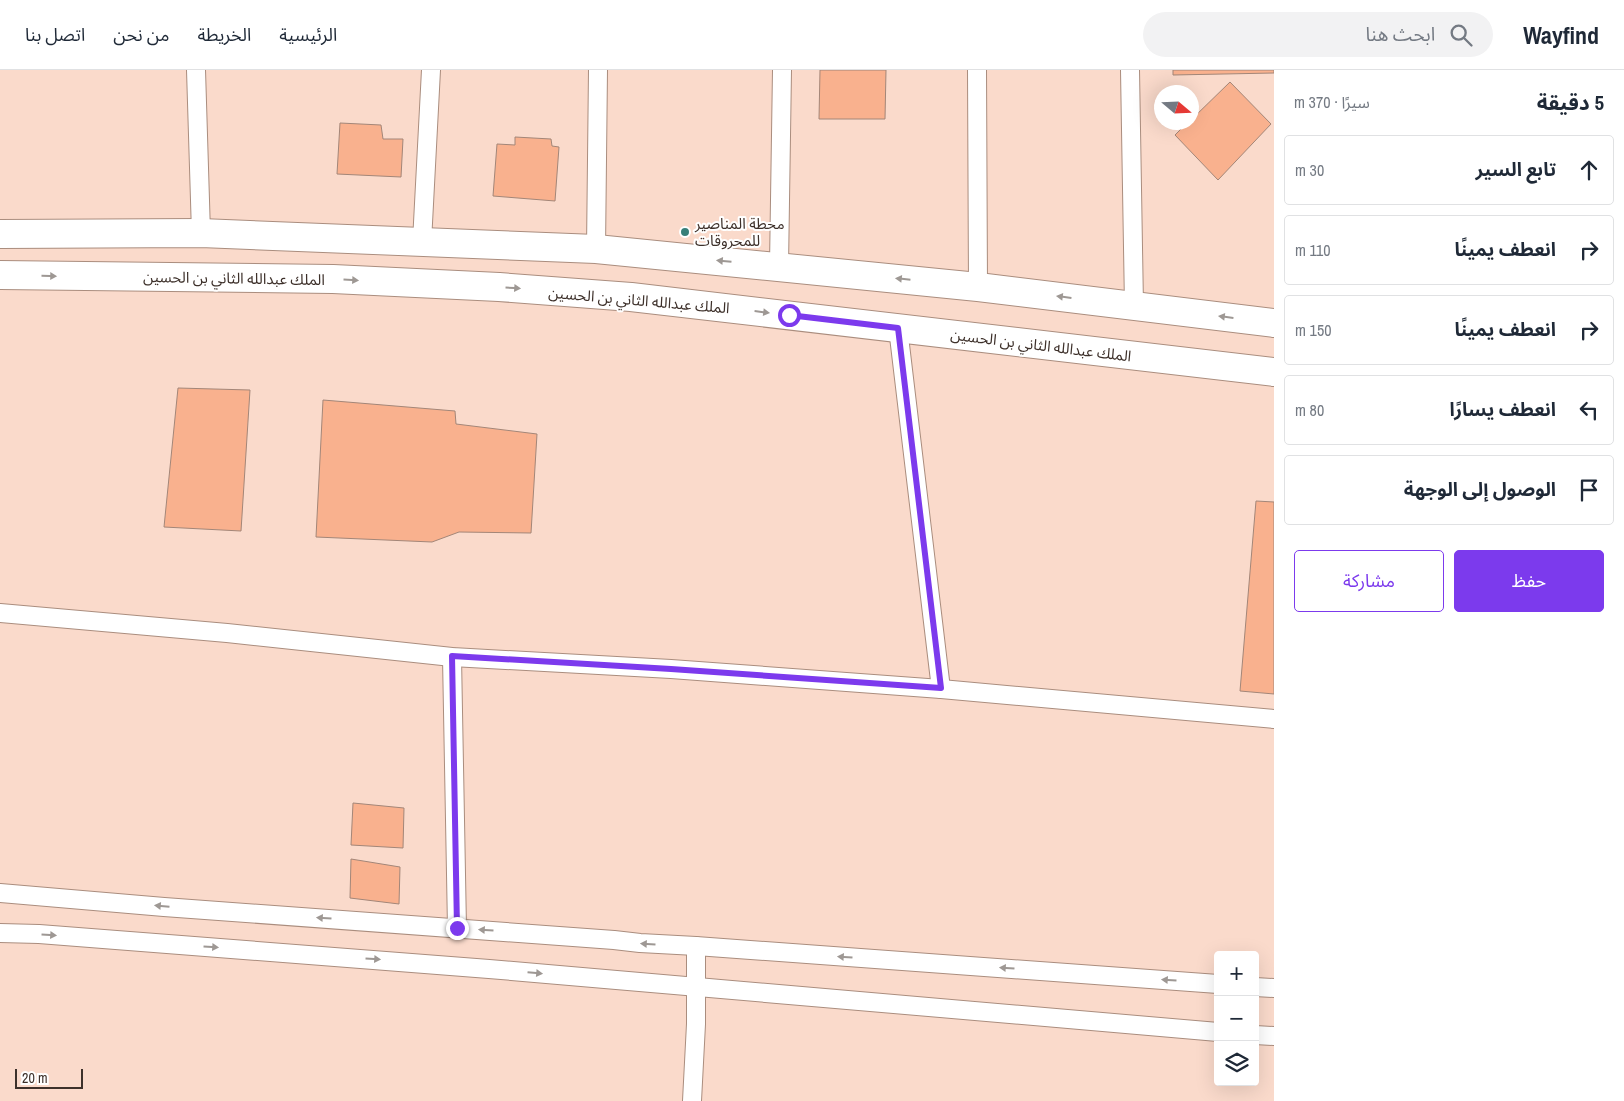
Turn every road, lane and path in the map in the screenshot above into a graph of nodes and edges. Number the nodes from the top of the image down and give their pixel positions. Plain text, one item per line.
1 (196, 70) edge
2 (431, 70) edge
3 (598, 70) edge
4 (782, 70) edge
5 (977, 70) edge
6 (1130, 70) edge
7 (201, 233) junction
8 (0, 234) edge
9 (422, 242) junction
10 (596, 249) junction
11 (779, 266) junction
12 (0, 275) edge
13 (978, 286) junction
14 (1134, 306) junction
15 (1274, 323) edge
16 (898, 328) junction
17 (1274, 372) edge
18 (0, 613) edge
19 (452, 656) junction
20 (941, 688) junction
21 (1274, 718) edge
22 (0, 893) edge
23 (457, 928) junction
24 (0, 932) edge
25 (696, 946) junction
26 (1214, 984) edge
27 (696, 987) junction
28 (1259, 987) edge
29 (1274, 988) edge
30 (1214, 1032) edge
31 (1259, 1035) edge
32 (1274, 1036) edge
33 (692, 1101) edge

1 - 7 street
2 - 9 street
3 - 10 street
4 - 11 street
5 - 13 street
6 - 14 street
7 - 8 main road
7 - 9 main road
9 - 10 main road
11 -> 10 main road
13 -> 11 main road
12 -> 16 main road, الملك عبدالله الثاني بن الحسين
14 -> 13 main road
15 -> 14 main road
16 - 17 main road, الملك عبدالله الثاني بن الحسين
16 - 20 street
18 - 19 street
19 - 20 street
19 - 23 street
20 - 21 street
23 -> 22 street
25 -> 23 street
24 -> 27 street
26 -> 25 street
25 - 27 street
27 - 30 street
27 - 33 street
28 - 29 street
31 - 32 street

